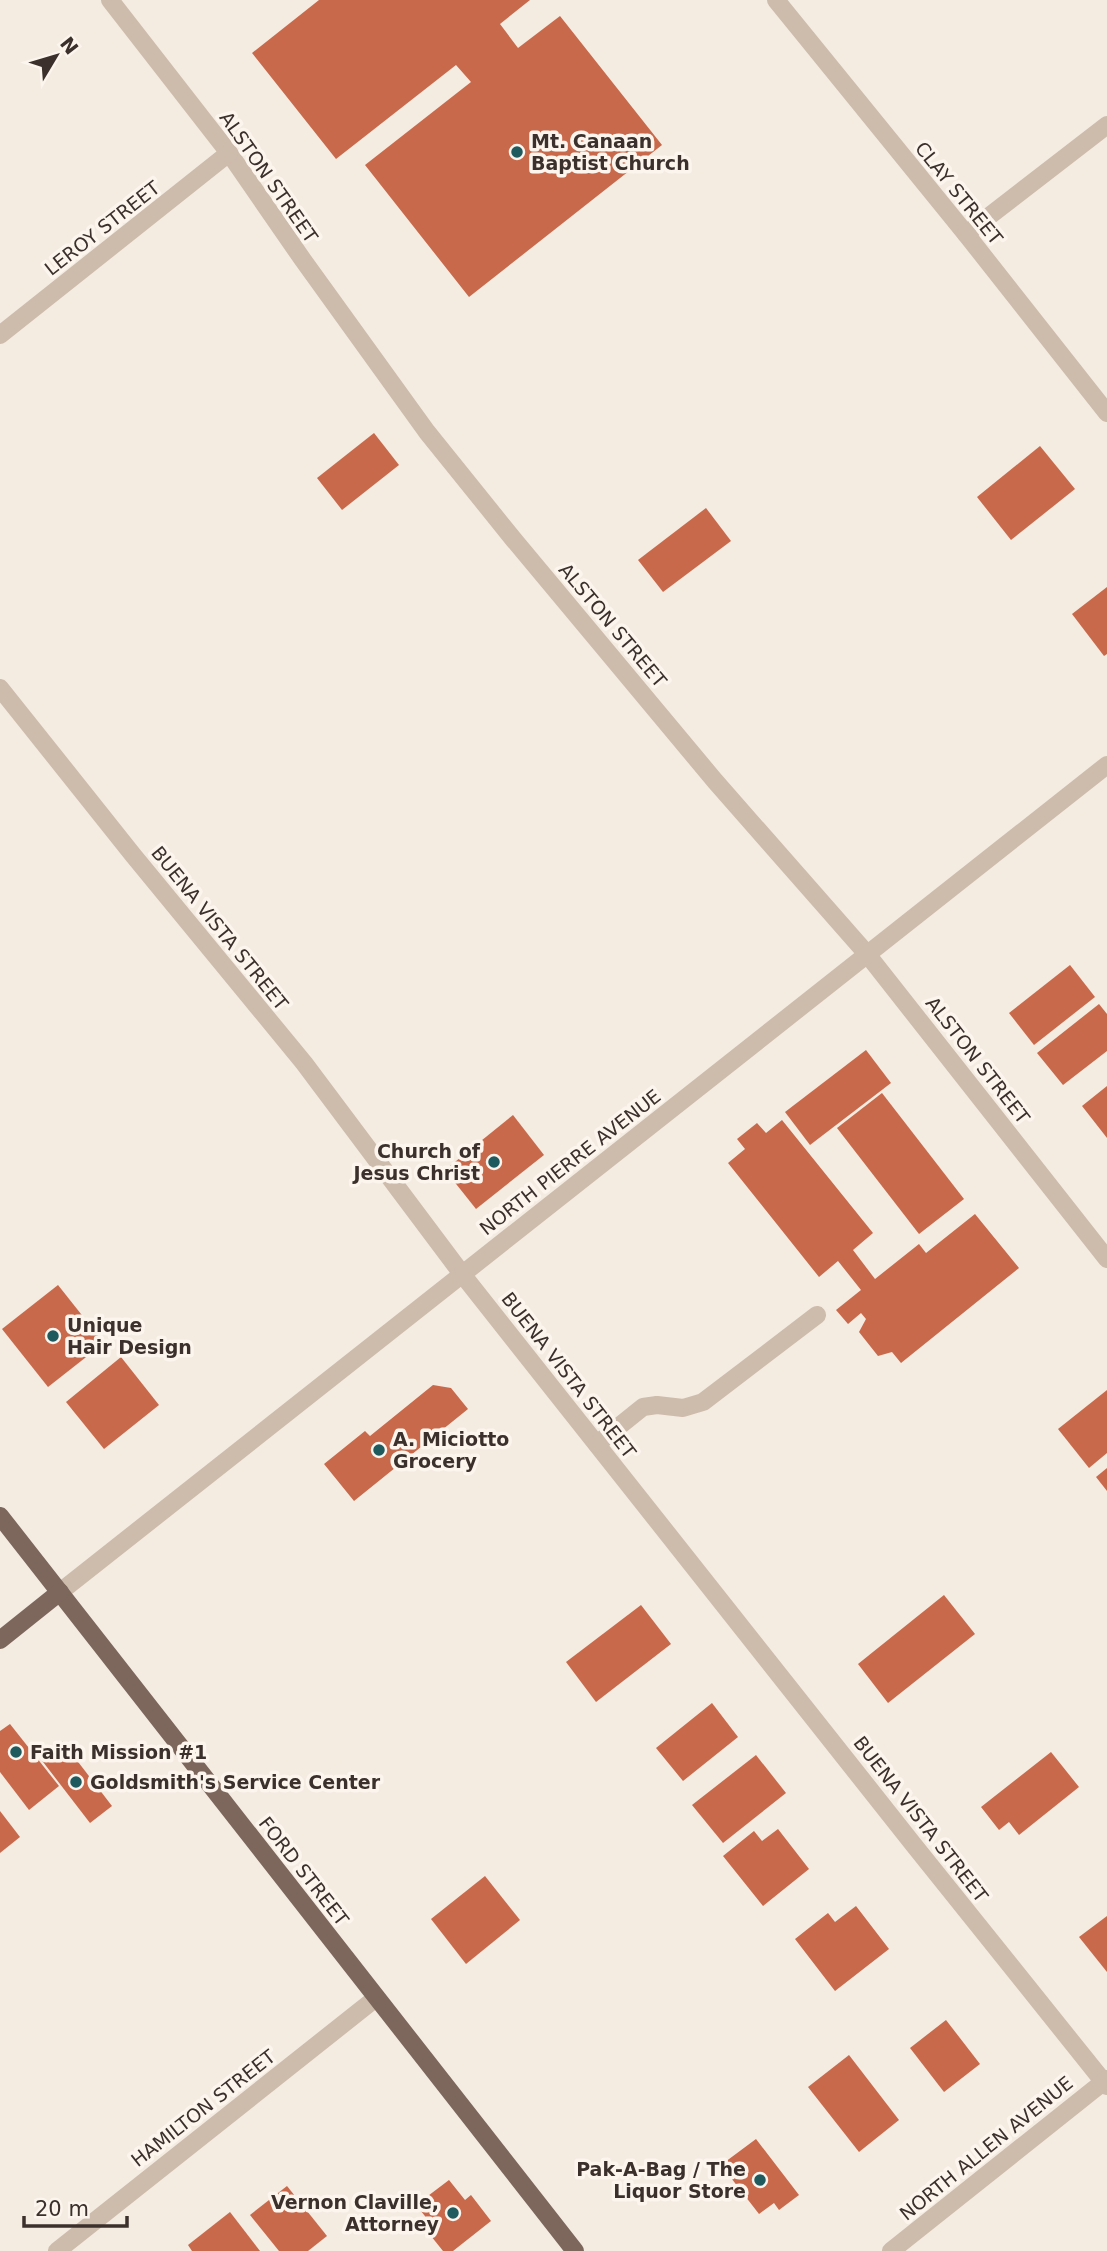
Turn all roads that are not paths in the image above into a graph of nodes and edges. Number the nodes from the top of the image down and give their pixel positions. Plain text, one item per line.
1 (110, 0) edge
2 (776, 0) edge
3 (1107, 125) edge
4 (229, 153) junction
5 (966, 234) junction
6 (0, 335) edge
7 (1107, 413) edge
8 (0, 688) edge
9 (1104, 774) edge
10 (867, 954) junction
11 (1107, 1259) edge
12 (462, 1274) junction
13 (817, 1315) dead end
14 (597, 1444) junction
15 (0, 1516) edge
16 (60, 1592) junction
17 (0, 1640) edge
18 (376, 1998) junction
19 (1106, 2082) edge
20 (57, 2251) edge
21 (575, 2251) edge
22 (891, 2251) edge

1 - 4 street, ALSTON STREET
2 - 5 street, CLAY STREET
3 - 5 street
4 - 6 street, LEROY STREET
4 - 10 street, ALSTON STREET
5 - 7 street, CLAY STREET
8 - 12 street, BUENA VISTA STREET
9 - 10 street, NORTH PIERRE AVENUE
10 - 11 street, ALSTON STREET
10 - 12 street, NORTH PIERRE AVENUE
12 - 14 street, BUENA VISTA STREET
12 - 16 street, NORTH PIERRE AVENUE
13 - 14 street
14 - 19 street, BUENA VISTA STREET
15 - 16 main road, FORD STREET
16 - 17 main road
16 - 18 main road, FORD STREET
18 - 20 street, HAMILTON STREET
18 - 21 main road, FORD STREET
19 - 22 street, NORTH ALLEN AVENUE

